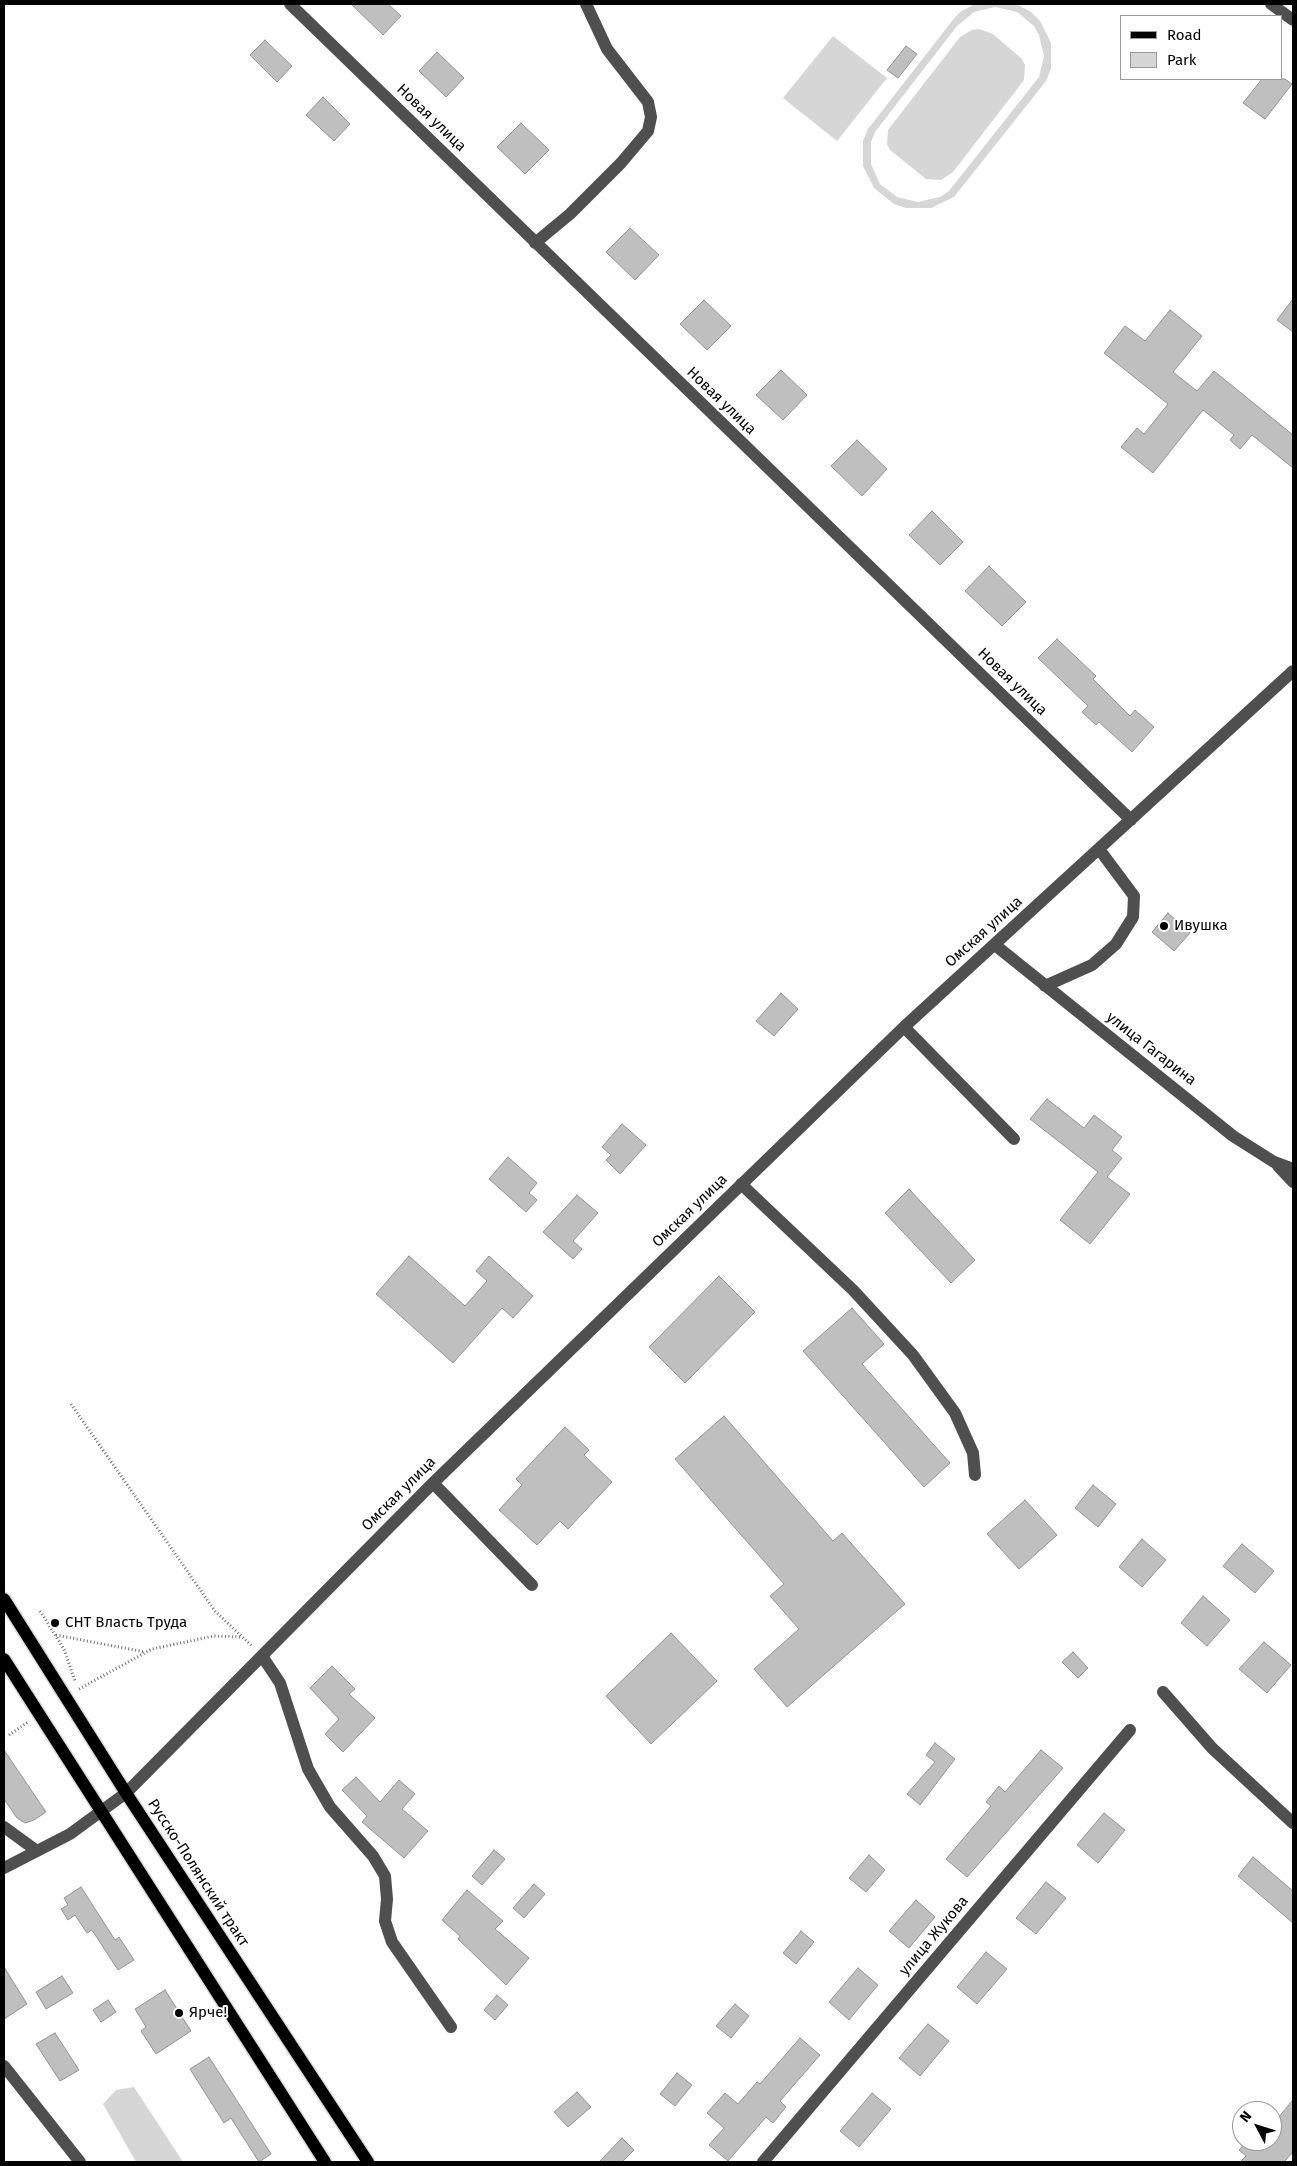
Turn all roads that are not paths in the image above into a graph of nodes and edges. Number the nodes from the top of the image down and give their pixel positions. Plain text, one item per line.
1 (290, 4) edge
2 (586, 4) edge
3 (1272, 4) edge
4 (1293, 20) edge
5 (535, 243) junction
6 (1293, 671) edge
7 (1131, 820) junction
8 (1100, 849) junction
9 (995, 945) junction
10 (1045, 986) junction
11 (904, 1027) junction
12 (1014, 1139) dead end
13 (1274, 1162) junction
14 (1293, 1169) edge
15 (1293, 1182) edge
16 (741, 1184) junction
17 (975, 1474) dead end
18 (433, 1483) junction
19 (532, 1585) dead end
20 (4, 1599) edge
21 (262, 1656) junction
22 (4, 1659) edge
23 (1163, 1692) dead end
24 (1130, 1730) dead end
25 (126, 1793) junction
26 (101, 1814) junction
27 (1293, 1823) edge
28 (4, 1827) edge
29 (37, 1851) junction
30 (4, 1868) edge
31 (451, 2027) dead end
32 (4, 2066) edge
33 (80, 2162) edge
34 (325, 2162) edge
35 (368, 2162) edge
36 (763, 2162) edge

1 - 5 street, Новая улица
2 - 5 street
3 - 4 street
5 - 7 street, Новая улица
6 - 7 street, Омская улица
7 - 8 street, Омская улица
8 - 9 street, Омская улица
8 - 10 street
9 - 10 street, улица Гагарина
9 - 11 street, Омская улица
10 - 13 street, улица Гагарина
11 - 12 street
11 - 16 street, Омская улица
13 - 14 street, улица Гагарина
13 - 15 street
16 - 17 street
16 - 18 street, Омская улица
18 - 19 street
18 - 21 street, Омская улица
20 - 25 main road, Русско-Полянский тракт
21 - 25 street, Омская улица
21 - 31 street
22 - 26 main road
23 - 27 street
24 - 36 street, улица Жукова
25 - 26 street, Омская улица
25 - 35 main road, Русско-Полянский тракт
26 - 29 street, Омская улица
26 - 34 main road
28 - 29 street
29 - 30 street, Омская улица
32 - 33 street

